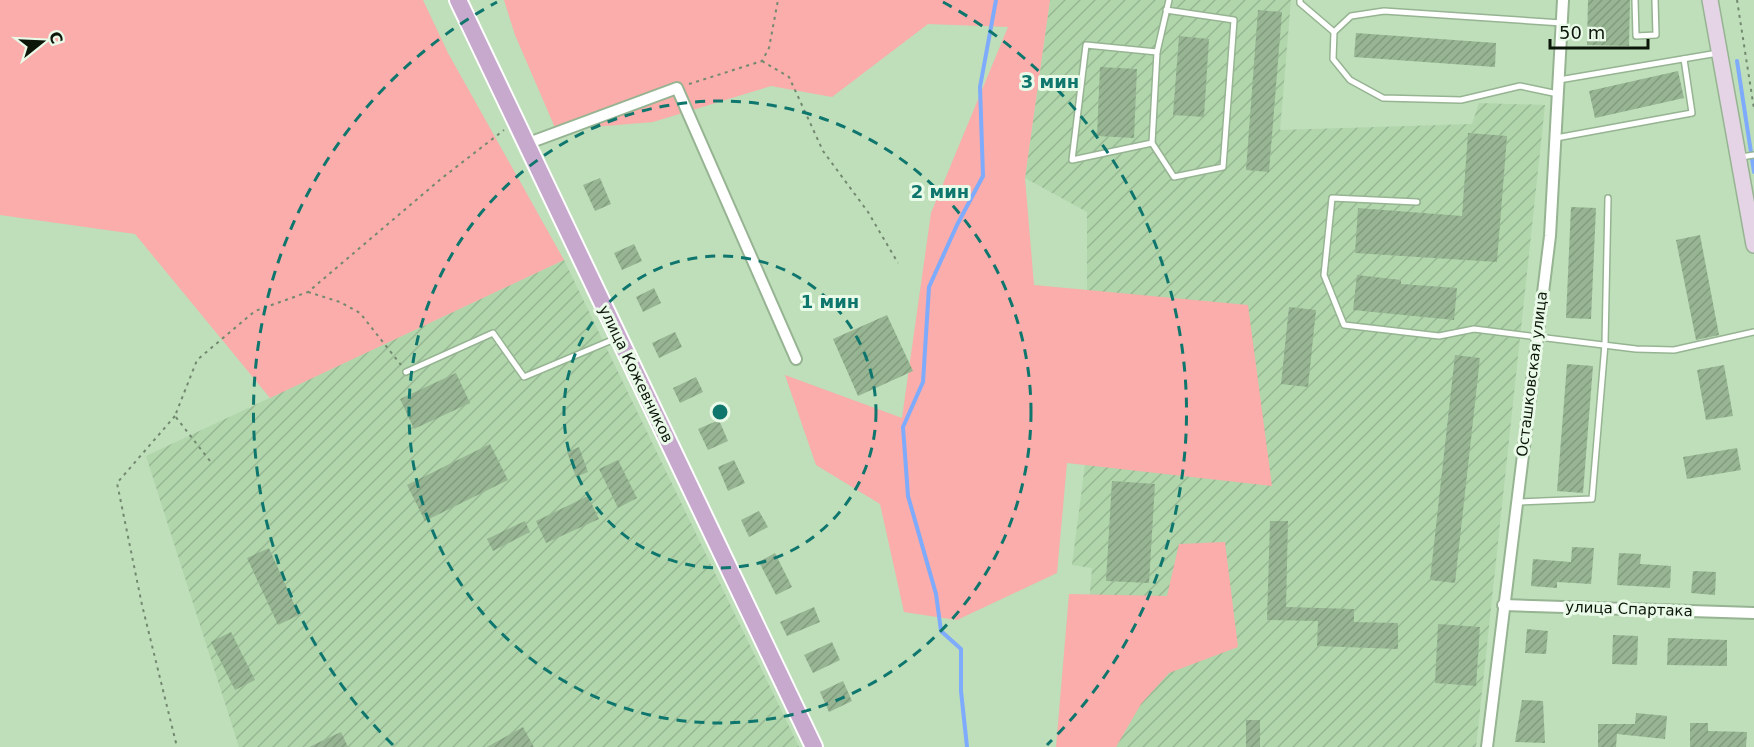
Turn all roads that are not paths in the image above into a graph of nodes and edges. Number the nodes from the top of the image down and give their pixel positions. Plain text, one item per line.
1 (1169, 0) edge
2 (1300, 0) edge
3 (1563, 0) edge
4 (1635, 0) edge
5 (1655, 0) edge
6 (1710, 0) edge
7 (461, 2) edge
8 (1166, 10) junction
9 (1562, 23) junction
10 (1334, 32) junction
11 (1157, 52) junction
12 (1720, 52) junction
13 (1684, 59) junction
14 (1558, 81) junction
15 (1558, 94) junction
16 (1556, 138) junction
17 (1152, 143) junction
18 (526, 144) junction
19 (1746, 156) edge
20 (1608, 198) dead end
21 (1417, 202) dead end
22 (1754, 245) edge
23 (1754, 332) edge
24 (619, 338) junction
25 (1537, 338) junction
26 (1605, 344) junction
27 (796, 359) dead end
28 (406, 372) road end
29 (1516, 502) junction
30 (1503, 604) junction
31 (1754, 613) edge
32 (814, 747) edge
33 (1487, 747) edge

1 - 8 lane
2 - 10 lane
3 - 9 street, Осташковская улица
4 - 5 lane
6 - 12 street
7 - 18 main road, улица Кожевников
8 - 11 lane
8 - 17 lane
9 - 10 lane
9 - 14 street, Осташковская улица
10 - 15 lane
11 - 17 lane
11 - 17 lane
12 - 13 lane
12 - 19 street
13 - 14 lane
13 - 16 lane
14 - 15 street, Осташковская улица
15 - 16 street, Осташковская улица
16 - 25 street, Осташковская улица
18 - 24 main road, улица Кожевников
18 - 27 street
19 - 22 street
20 - 26 lane
21 - 25 lane
23 - 26 lane
24 - 28 lane
24 - 32 main road, улица Кожевников
25 - 26 lane
25 - 29 street, Осташковская улица
26 - 29 lane
29 - 30 street, Осташковская улица
30 - 31 street, улица Спартака
30 - 33 street, Осташковская улица

